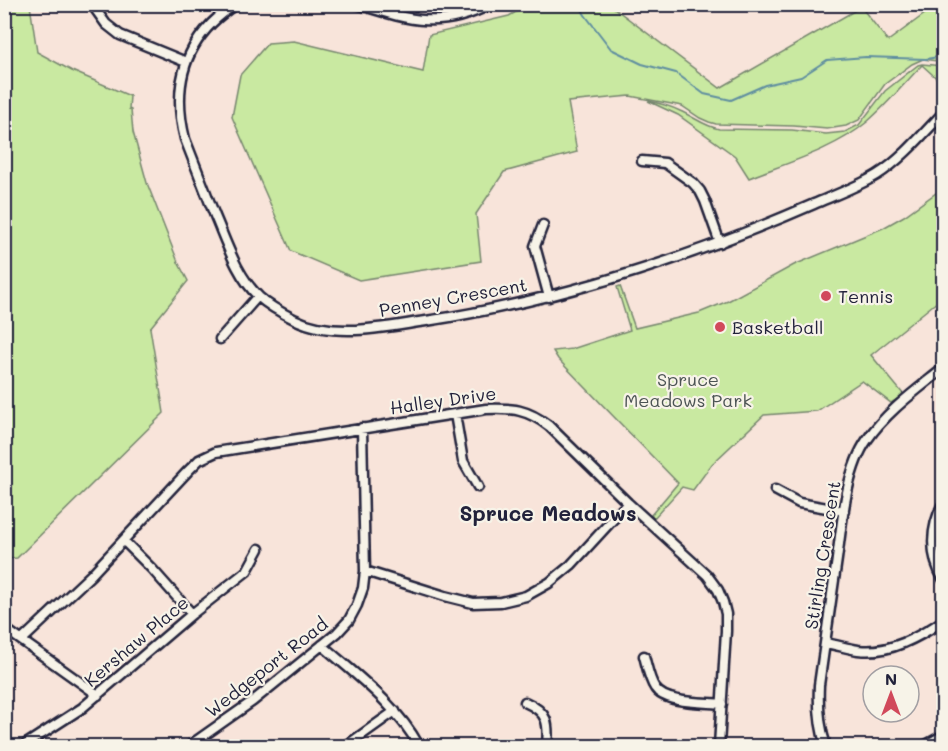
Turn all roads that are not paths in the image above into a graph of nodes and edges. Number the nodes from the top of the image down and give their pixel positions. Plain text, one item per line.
1 (236, 4) edge
2 (357, 4) edge
3 (491, 4) edge
4 (96, 10) dead end
5 (186, 62) junction
6 (944, 112) edge
7 (642, 161) dead end
8 (543, 225) dead end
9 (720, 243) junction
10 (258, 296) junction
11 (549, 297) junction
12 (220, 339) dead end
13 (944, 368) edge
14 (455, 414) junction
15 (362, 428) junction
16 (478, 487) dead end
17 (776, 490) dead end
18 (944, 502) edge
19 (628, 503) junction
20 (844, 511) junction
21 (124, 541) junction
22 (259, 549) dead end
23 (365, 571) junction
24 (944, 580) edge
25 (192, 614) junction
26 (944, 620) edge
27 (4, 628) edge
28 (22, 640) junction
29 (825, 643) junction
30 (322, 645) junction
31 (644, 656) dead end
32 (98, 695) junction
33 (525, 702) dead end
34 (722, 704) junction
35 (395, 711) junction
36 (944, 736) edge
37 (23, 747) edge
38 (189, 747) edge
39 (346, 747) edge
40 (419, 747) edge
41 (547, 747) edge
42 (719, 747) edge
43 (826, 747) edge
44 (926, 747) edge

1 - 5 street, Penney Crescent
2 - 3 street
4 - 5 street
5 - 10 street, Penney Crescent
6 - 9 street, Penney Crescent
7 - 9 street
8 - 11 street
9 - 11 street, Penney Crescent
10 - 11 street, Penney Crescent
10 - 12 street
13 - 20 street, Stirling Crescent
14 - 15 street, Halley Drive
14 - 16 street
14 - 19 street, Halley Drive
15 - 21 street, Halley Drive
15 - 23 street, Wedgeport Road
17 - 20 street
18 - 24 street
19 - 23 street
19 - 34 street, Halley Drive
20 - 29 street, Stirling Crescent
21 - 25 street
21 - 28 street, Halley Drive
22 - 25 street, Kershaw Place
23 - 30 street, Wedgeport Road
25 - 32 street, Kershaw Place
26 - 29 street
27 - 28 street
28 - 32 street
29 - 43 street, Stirling Crescent
30 - 35 street
30 - 38 street, Wedgeport Road
31 - 34 street
32 - 37 street, Kershaw Place
33 - 41 street
34 - 42 street, Halley Drive
35 - 39 street
35 - 40 street
36 - 44 street

